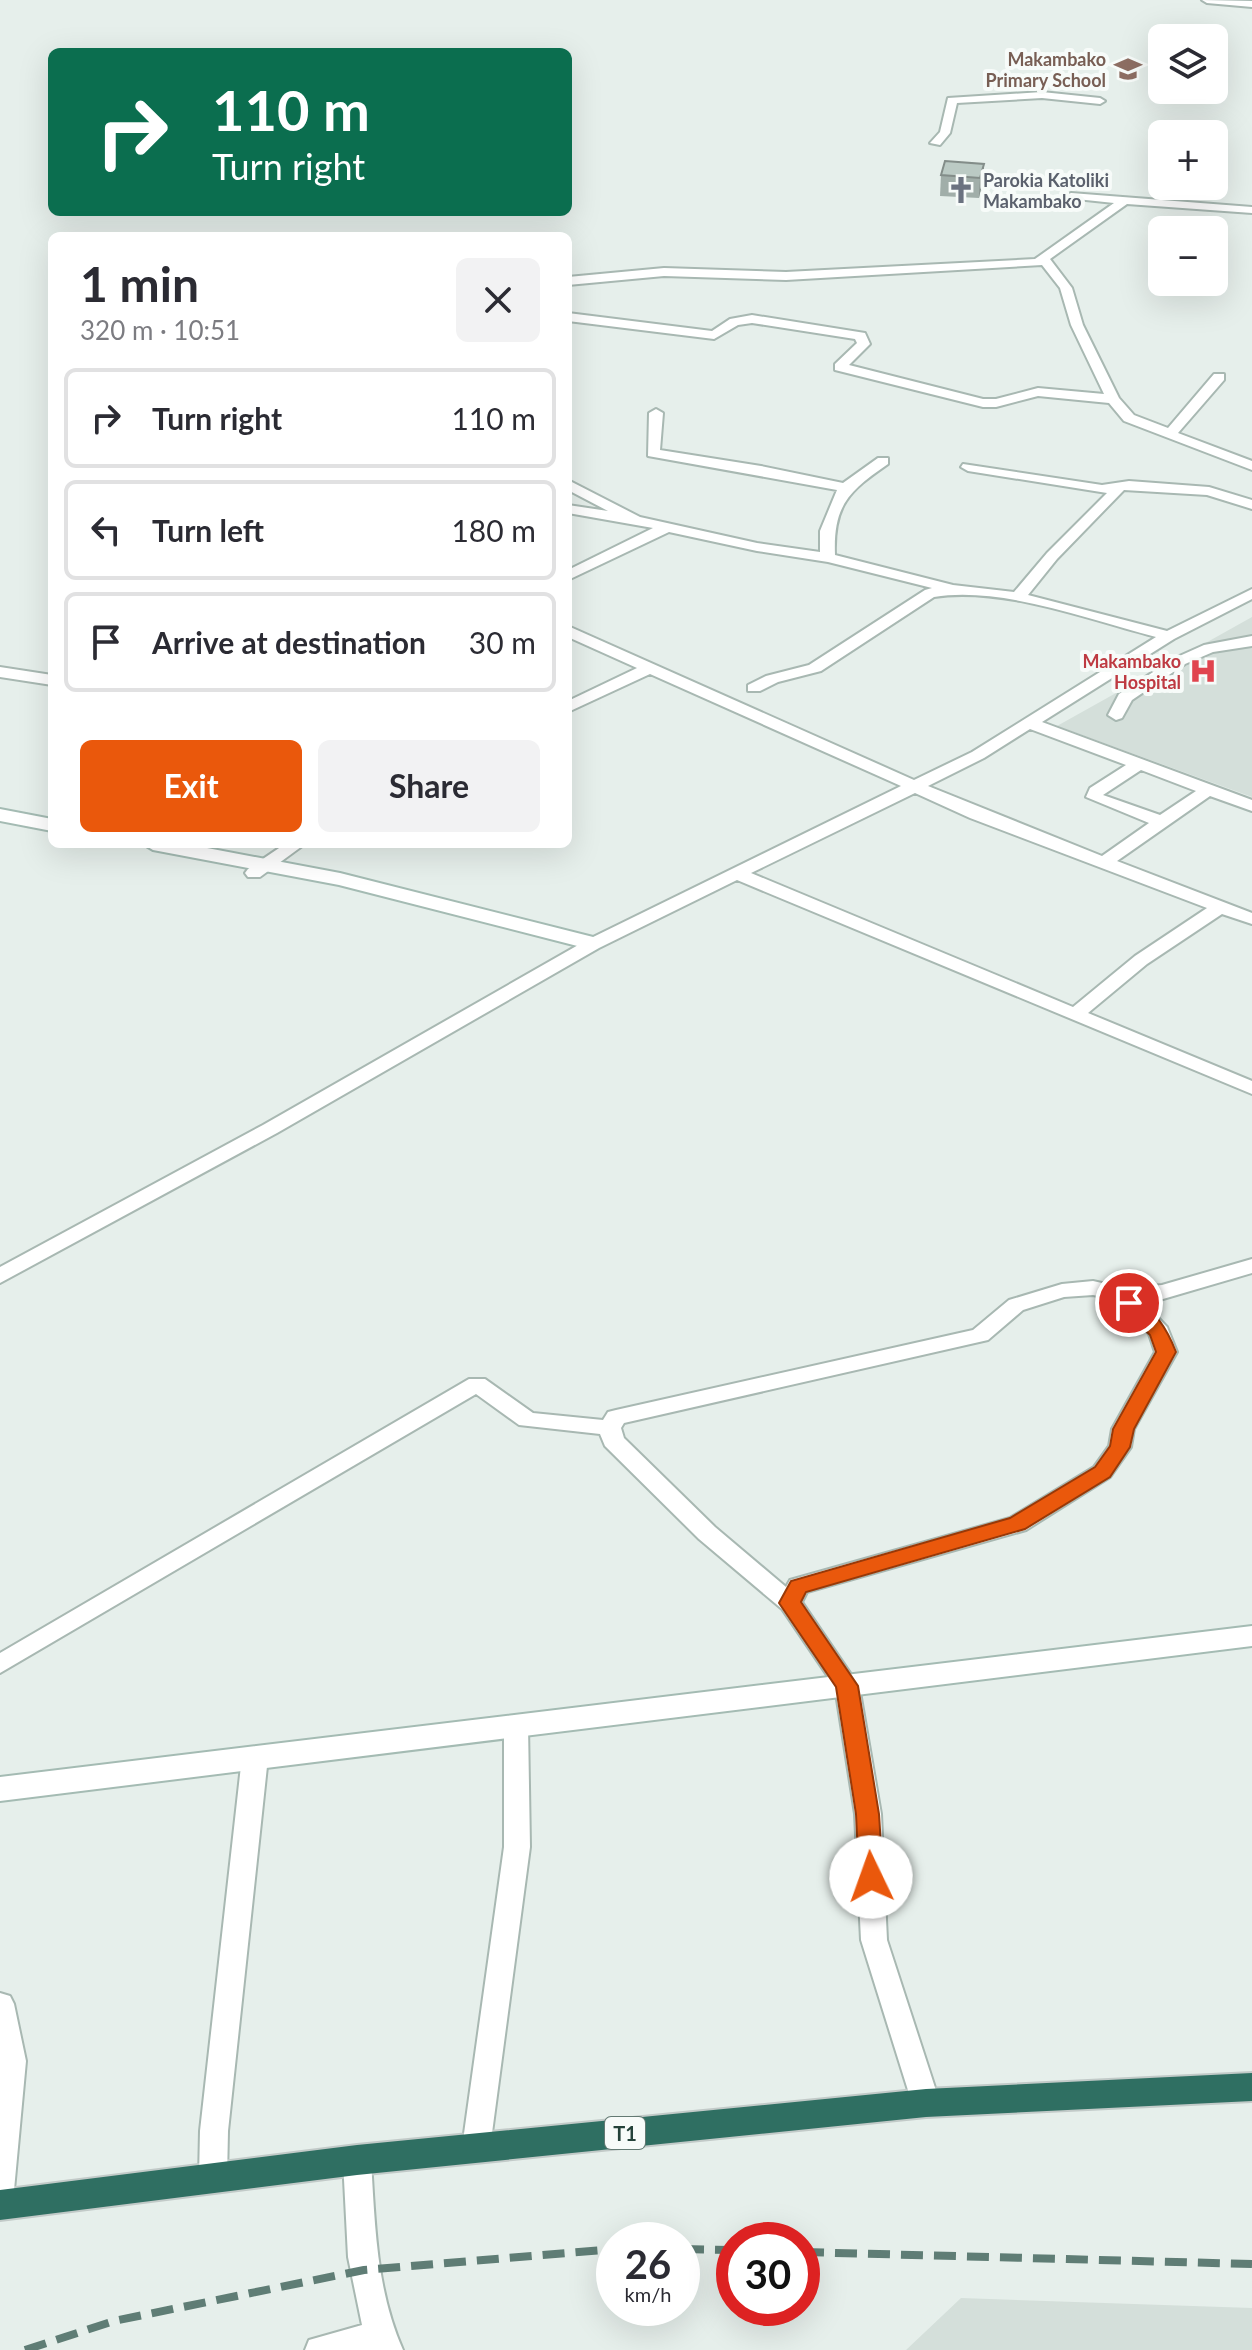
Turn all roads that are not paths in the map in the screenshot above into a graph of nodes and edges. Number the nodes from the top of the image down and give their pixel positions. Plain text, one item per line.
1 (1207, 0) edge
2 (1252, 4) edge
3 (1100, 101) dead end
4 (936, 143) dead end
5 (1071, 196) dead end
6 (1125, 200) junction
7 (1160, 200) edge
8 (1157, 203) junction
9 (1252, 210) edge
10 (1044, 259) junction
11 (572, 281) edge
12 (572, 317) edge
13 (1219, 377) dead end
14 (1113, 399) junction
15 (656, 413) dead end
16 (1169, 435) junction
17 (883, 461) dead end
18 (1252, 466) edge
19 (968, 467) dead end
20 (572, 486) edge
21 (845, 488) junction
22 (1118, 489) junction
23 (1252, 505) edge
24 (572, 510) edge
25 (635, 520) junction
26 (669, 526) junction
27 (828, 558) junction
28 (572, 574) edge
29 (953, 589) junction
30 (1252, 593) edge
31 (1018, 597) junction
32 (572, 633) edge
33 (1169, 636) junction
34 (1252, 641) edge
35 (649, 668) junction
36 (0, 672) edge
37 (48, 679) edge
38 (754, 688) dead end
39 (572, 705) edge
40 (1116, 715) dead end
41 (1031, 724) junction
42 (1139, 764) junction
43 (914, 787) junction
44 (1208, 790) junction
45 (1252, 806) edge
46 (0, 815) edge
47 (1160, 821) junction
48 (48, 824) edge
49 (170, 848) edge
50 (290, 848) edge
51 (1103, 863) junction
52 (260, 869) junction
53 (737, 874) junction
54 (1220, 907) junction
55 (1252, 919) edge
56 (593, 944) junction
57 (1074, 1015) junction
58 (1252, 1088) edge
59 (1252, 1266) edge
60 (0, 1276) edge
61 (1124, 1295) junction
62 (610, 1428) junction
63 (790, 1603) junction
64 (1252, 1636) edge
65 (0, 1664) edge
66 (847, 1686) junction
67 (516, 1725) junction
68 (255, 1757) junction
69 (0, 1789) edge
70 (0, 2004) edge
71 (1252, 2087) edge
72 (926, 2103) junction
73 (476, 2148) junction
74 (357, 2160) junction
75 (213, 2178) junction
76 (0, 2190) edge
77 (0, 2205) edge
78 (384, 2342) edge
79 (320, 2350) edge

1 - 2 street
3 - 4 street
5 - 6 street
6 - 8 street
6 - 10 street
7 - 8 street
8 - 9 street
10 - 11 street
10 - 14 street
12 - 14 street
13 - 16 street
14 - 16 street
15 - 21 street
16 - 18 street
17 - 21 street
19 - 22 street
20 - 25 street
21 - 27 street
22 - 23 street
22 - 31 street
24 - 25 street
25 - 26 street
26 - 27 street
26 - 28 street
27 - 29 street
29 - 31 street
29 - 38 street
30 - 33 street
31 - 33 street
32 - 35 street
33 - 41 street
34 - 40 street
35 - 39 street
35 - 43 street
36 - 37 street
41 - 42 street
41 - 43 street
42 - 44 street
42 - 47 street
43 - 51 street
43 - 53 street
44 - 45 street
44 - 47 street
46 - 48 street
47 - 51 street
49 - 52 street
50 - 52 street
51 - 54 street
52 - 56 street
53 - 56 street
53 - 57 street
54 - 55 street
54 - 57 street
56 - 60 street
57 - 58 street
59 - 61 street
61 - 62 street
61 - 63 street
62 - 63 street
62 - 65 street
63 - 66 street
64 - 66 street
66 - 67 street
66 - 72 street
67 - 68 street
67 - 73 street
68 - 69 street
68 - 75 street
70 - 76 street
71 - 72 highway, T1
72 - 73 highway, T1
73 - 74 highway, T1
74 - 75 highway, T1
74 - 78 street
75 - 77 highway, T1
78 - 79 street

